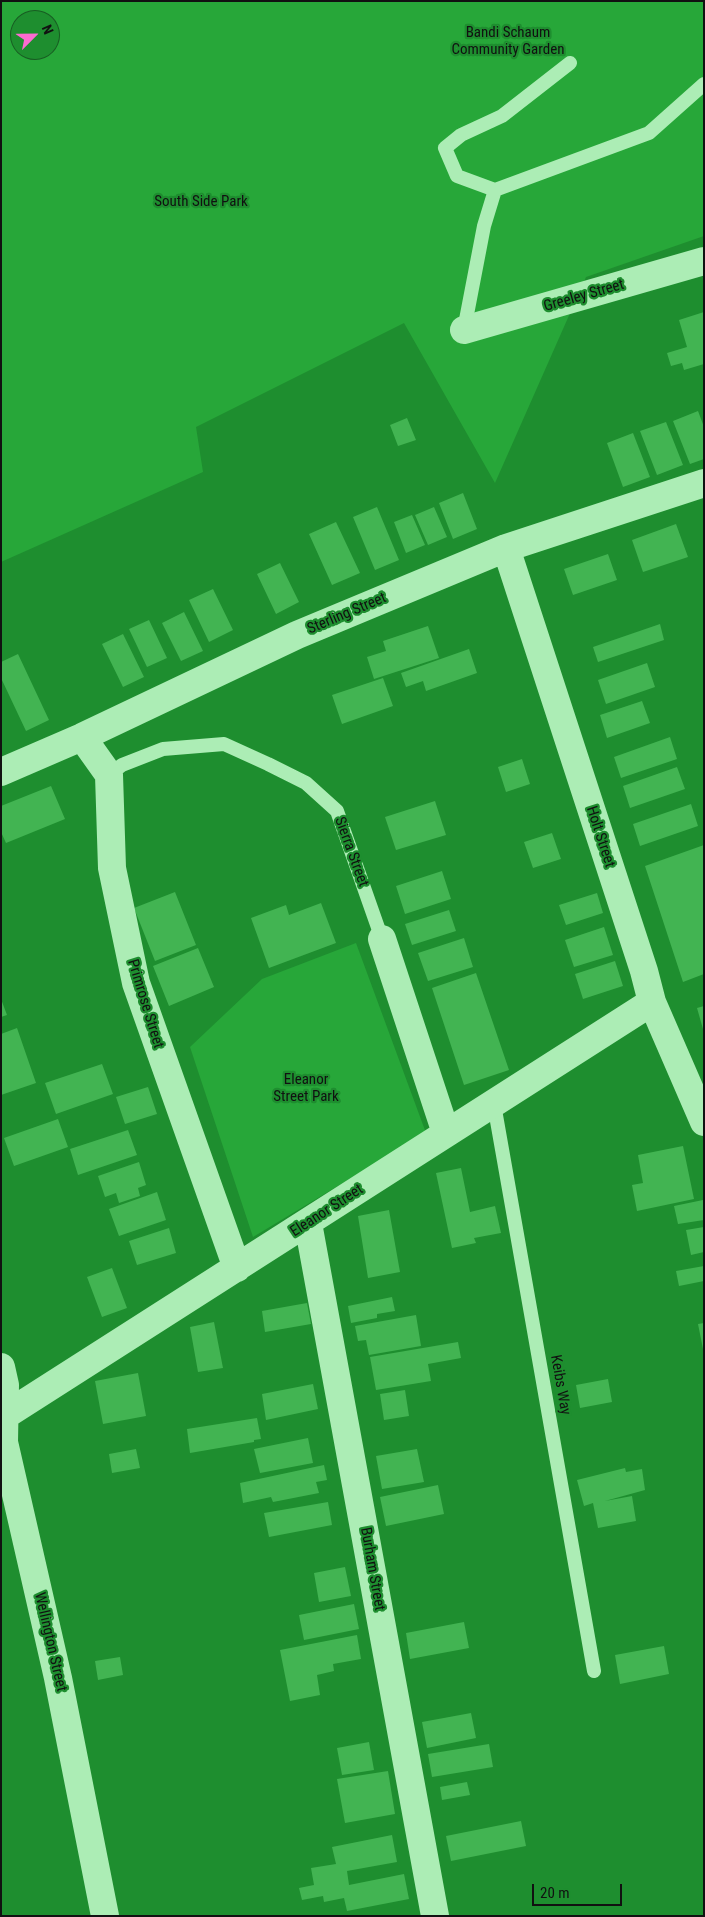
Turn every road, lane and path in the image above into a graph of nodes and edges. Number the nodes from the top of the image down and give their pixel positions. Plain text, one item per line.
1 (570, 63) dead end
2 (704, 84) edge
3 (495, 190) junction
4 (704, 261) edge
5 (464, 330) joint
6 (704, 483) edge
7 (506, 548) junction
8 (82, 737) junction
9 (1, 772) edge
10 (109, 776) junction
11 (382, 939) joint
12 (652, 1002) junction
13 (494, 1104) junction
14 (704, 1122) edge
15 (446, 1133) junction
16 (308, 1223) junction
17 (237, 1268) junction
18 (1, 1367) edge
19 (3, 1417) edge
20 (594, 1672) dead end
21 (105, 1916) edge
22 (435, 1916) edge

1 - 3 lane
2 - 3 lane
3 - 5 lane
4 - 5 street, Greeley Street
6 - 7 street, Sterling Street
7 - 8 street, Sterling Street
7 - 12 street, Holt Street
8 - 9 street, Sterling Street
8 - 10 street
10 - 11 lane, Sierra Street
10 - 17 street, Primrose Street
11 - 15 street, Sierra Street
12 - 13 street, Eleanor Street
12 - 14 street, Holt Street
13 - 15 street, Eleanor Street
13 - 20 lane, Keibs Way
15 - 16 street, Eleanor Street
16 - 17 street, Eleanor Street
16 - 22 street, Burham Street
17 - 19 street, Eleanor Street
18 - 19 street, Wellington Street
19 - 21 street, Wellington Street

